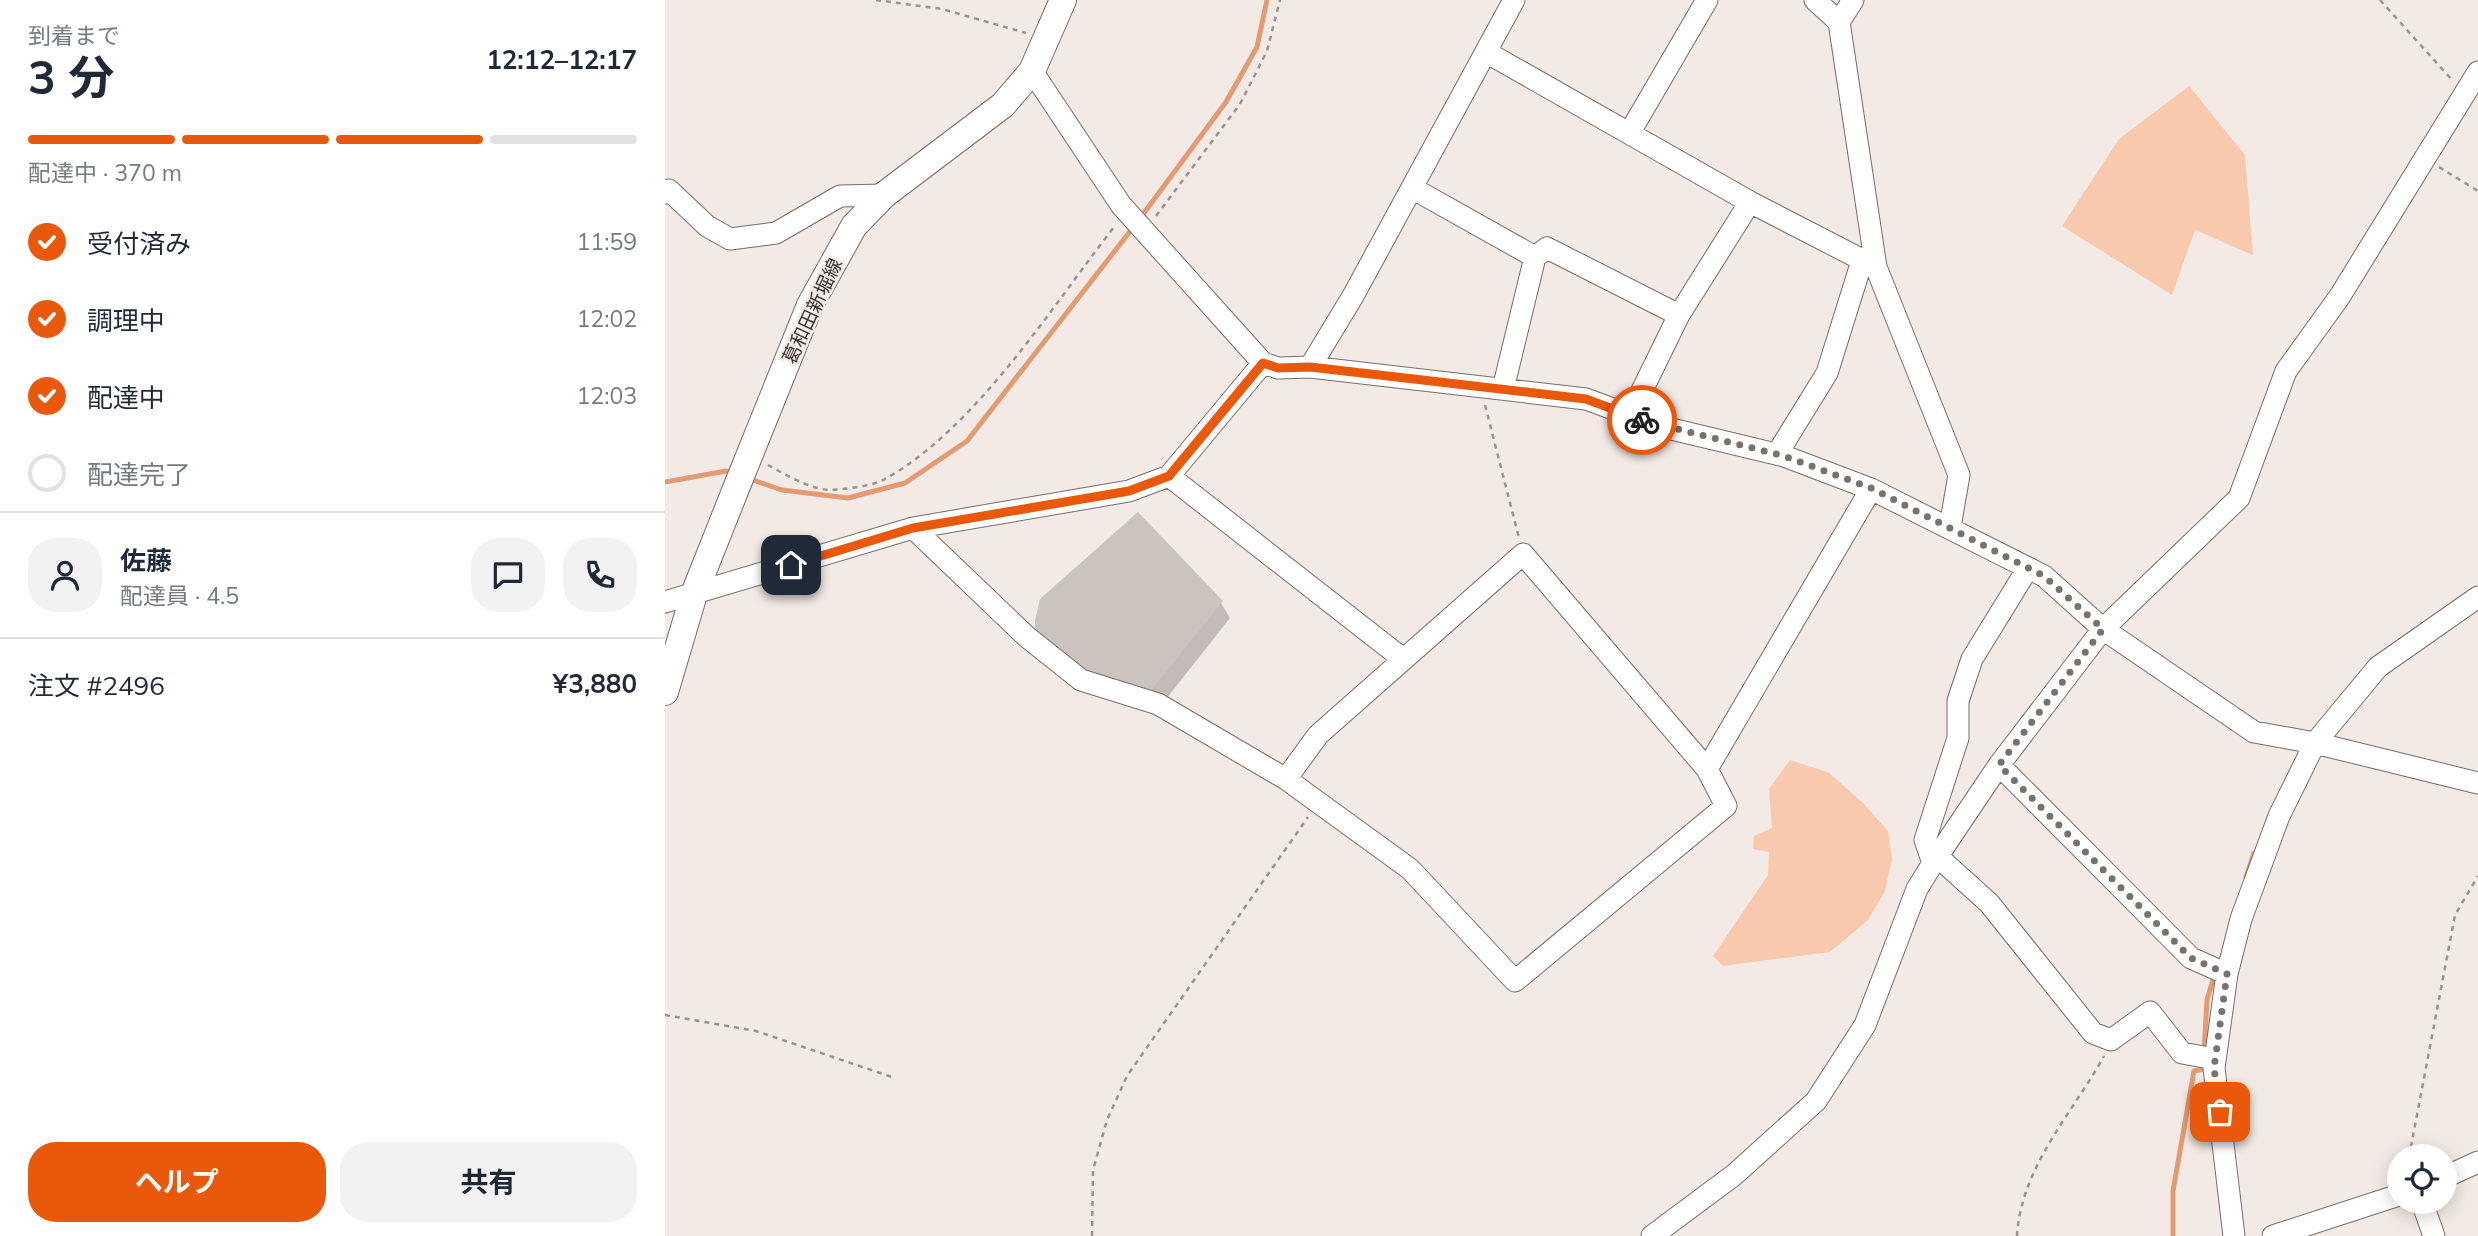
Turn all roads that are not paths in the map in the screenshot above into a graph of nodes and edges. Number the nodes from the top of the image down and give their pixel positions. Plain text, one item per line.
1 (1063, 0) edge
2 (1514, 0) edge
3 (1707, 0) edge
4 (1815, 0) edge
5 (1853, 0) edge
6 (1839, 22) junction
7 (1486, 52) junction
8 (1032, 71) junction
9 (2478, 72) edge
10 (1630, 132) junction
11 (1412, 188) junction
12 (665, 193) edge
13 (884, 195) junction
14 (1750, 202) junction
15 (1535, 257) junction
16 (1869, 264) junction
17 (1679, 315) junction
18 (1263, 363) junction
19 (1310, 367) junction
20 (1493, 388) junction
21 (1630, 415) junction
22 (1777, 454) junction
23 (1169, 476) junction
24 (1871, 488) junction
25 (1950, 527) junction
26 (913, 528) junction
27 (2028, 568) junction
28 (694, 594) junction
29 (2478, 597) edge
30 (665, 602) edge
31 (2103, 629) junction
32 (1403, 659) junction
33 (665, 692) edge
34 (2315, 743) junction
35 (1999, 765) junction
36 (1707, 769) junction
37 (1286, 779) junction
38 (2478, 783) edge
39 (1935, 860) junction
40 (2220, 971) junction
41 (2215, 1059) junction
42 (2478, 1162) edge
43 (2457, 1172) edge
44 (2387, 1199) edge
45 (2426, 1214) edge
46 (1653, 1236) edge
47 (2234, 1236) edge
48 (2273, 1236) edge
49 (2434, 1236) edge

1 - 8 main road, 葛和田新堀線
2 - 7 street
3 - 10 street
4 - 6 street
5 - 6 street
6 - 16 street
7 - 10 street
7 - 11 street
8 - 13 main road, 葛和田新堀線
8 - 18 street
9 - 31 street
10 - 14 street
11 - 15 street
11 - 19 street
12 - 13 street
13 - 28 main road, 葛和田新堀線
14 - 16 street
14 - 17 street
15 - 17 street
15 - 20 street
16 - 22 street
16 - 25 street
17 - 21 street
18 - 19 street
18 - 23 street
19 - 20 street
20 - 21 street
21 - 22 street
22 - 24 street
23 - 26 street
23 - 32 street
24 - 25 street
24 - 36 street
25 - 27 street
26 - 28 street
26 - 37 street
27 - 31 street
27 - 39 street
28 - 30 street
28 - 33 main road, 葛和田新堀線
29 - 34 street
31 - 34 street
31 - 35 street
32 - 36 street
32 - 37 street
34 - 38 street
34 - 40 street
35 - 39 street
35 - 40 street
36 - 37 street
39 - 41 street
39 - 46 street
40 - 41 street
41 - 47 street
42 - 43 street
44 - 48 street
45 - 49 street

